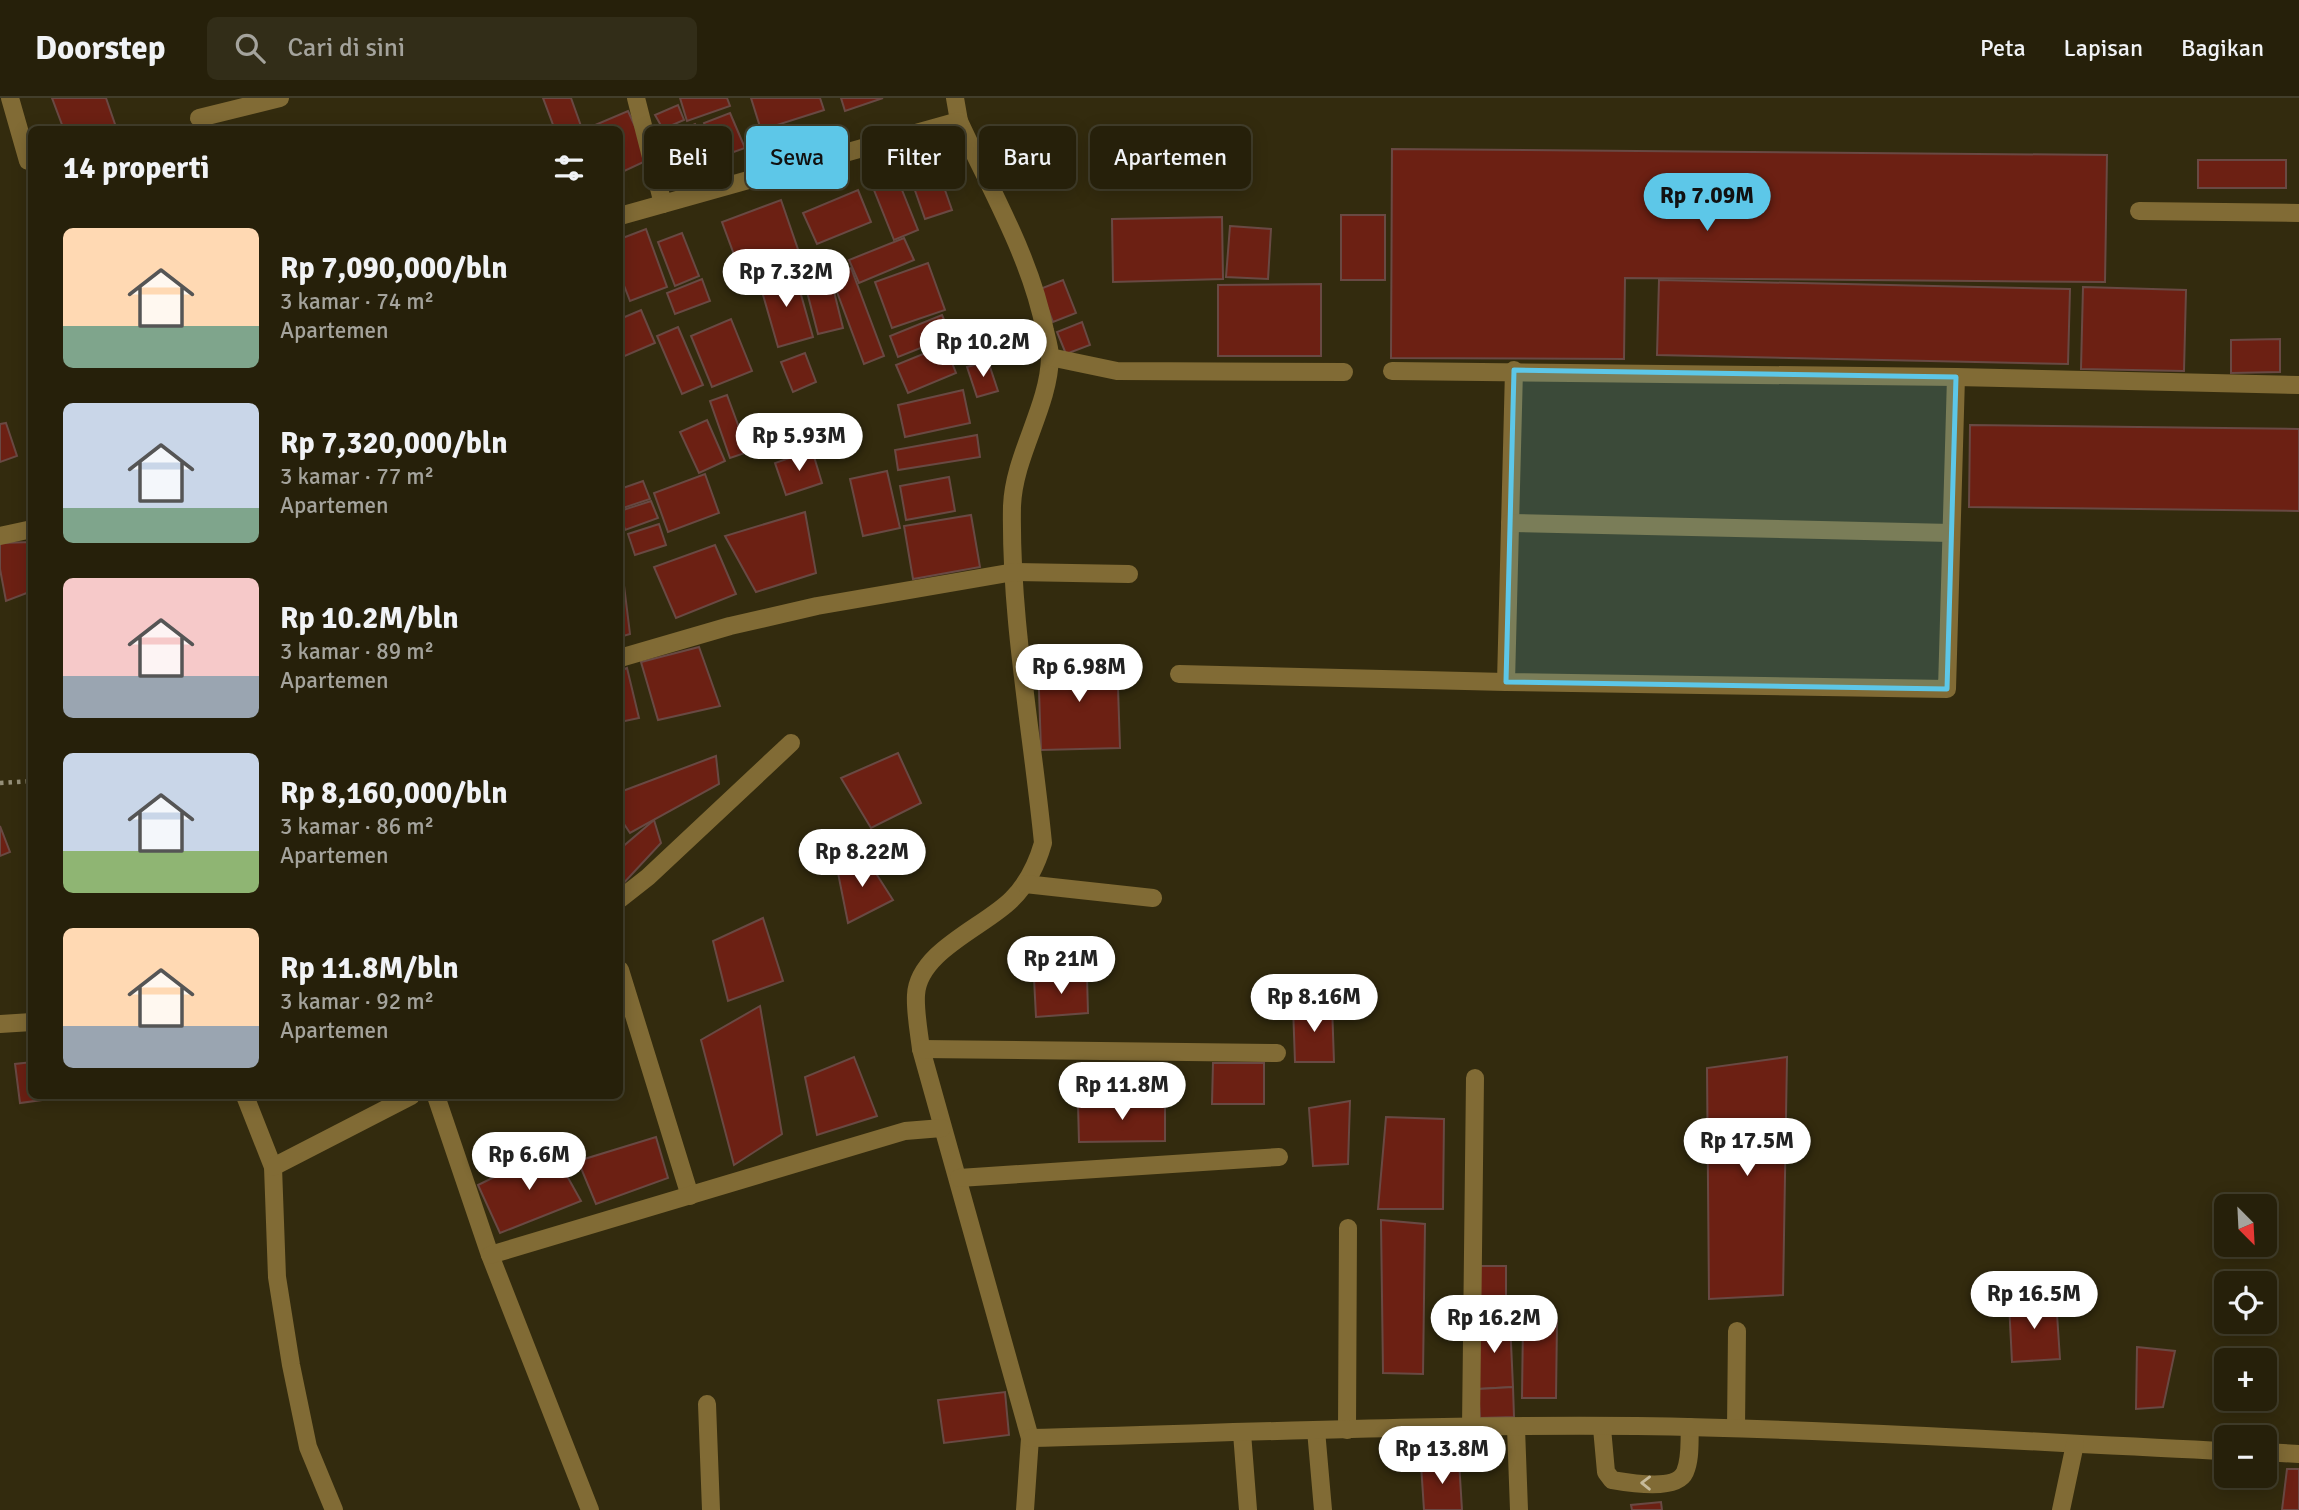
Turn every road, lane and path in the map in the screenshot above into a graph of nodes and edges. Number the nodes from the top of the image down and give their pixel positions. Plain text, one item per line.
1 (10, 98) edge
2 (279, 98) edge
3 (636, 98) edge
4 (955, 98) edge
5 (199, 118) dead end
6 (960, 121) junction
7 (28, 161) dead end
8 (663, 204) junction
9 (2139, 211) dead end
10 (2299, 213) edge
11 (623, 215) edge
12 (1050, 357) junction
13 (1392, 370) dead end
14 (1514, 370) junction
15 (1344, 372) dead end
16 (1956, 377) junction
17 (2299, 385) edge
18 (1510, 523) junction
19 (28, 530) edge
20 (1951, 533) junction
21 (0, 536) edge
22 (1014, 572) junction
23 (1129, 574) dead end
24 (623, 657) edge
25 (1179, 674) dead end
26 (1506, 682) junction
27 (792, 743) dead end
28 (28, 781) edge
29 (0, 783) edge
30 (1025, 884) junction
31 (623, 897) edge
32 (1153, 898) dead end
33 (623, 980) edge
34 (28, 1022) edge
35 (0, 1024) edge
36 (921, 1049) junction
37 (1278, 1054) dead end
38 (1475, 1077) dead end
39 (246, 1099) edge
40 (405, 1099) edge
41 (437, 1099) edge
42 (942, 1128) junction
43 (1279, 1157) dead end
44 (273, 1167) junction
45 (959, 1178) junction
46 (690, 1196) junction
47 (1348, 1228) dead end
48 (490, 1255) junction
49 (1737, 1331) dead end
50 (707, 1404) dead end
51 (1471, 1427) junction
52 (1690, 1427) junction
53 (1516, 1428) junction
54 (1602, 1428) junction
55 (1736, 1428) junction
56 (1316, 1430) junction
57 (1347, 1430) junction
58 (1242, 1433) junction
59 (1030, 1438) junction
60 (2075, 1444) junction
61 (2214, 1450) edge
62 (2277, 1453) edge
63 (2299, 1454) edge
64 (334, 1510) edge
65 (590, 1510) edge
66 (711, 1510) edge
67 (1026, 1510) edge
68 (1248, 1510) edge
69 (1323, 1510) edge
70 (1519, 1510) edge
71 (2062, 1510) edge

1 - 7 street
2 - 5 street
3 - 8 street
4 - 6 street
6 - 8 street
6 - 12 street
8 - 11 street
9 - 10 street
12 - 15 street
12 - 22 street
13 - 14 street
14 - 16 street
14 - 18 street
16 - 17 street
16 - 20 street
18 - 20 street
18 - 26 street
19 - 21 street
20 - 26 street
22 - 23 street
22 - 24 street
22 - 30 street
25 - 26 street
27 - 31 street
28 - 29 path
30 - 32 street
30 - 36 street
33 - 46 street
34 - 35 street
36 - 37 street
36 - 42 street
38 - 51 street
39 - 44 street
40 - 44 street
41 - 48 street
42 - 45 street
42 - 46 street
43 - 45 street
44 - 64 street
45 - 59 street
46 - 48 street
47 - 57 street
48 - 65 street
49 - 55 street
50 - 66 street
51 - 53 street
51 - 57 street
52 - 54 street
52 -> 54 street
52 - 55 street
53 - 54 street
53 - 70 street
55 - 60 street
56 - 57 street
56 - 58 street
56 - 69 street
58 - 59 street
58 - 68 street
59 - 67 street
60 - 61 street
60 - 71 street
62 - 63 street

